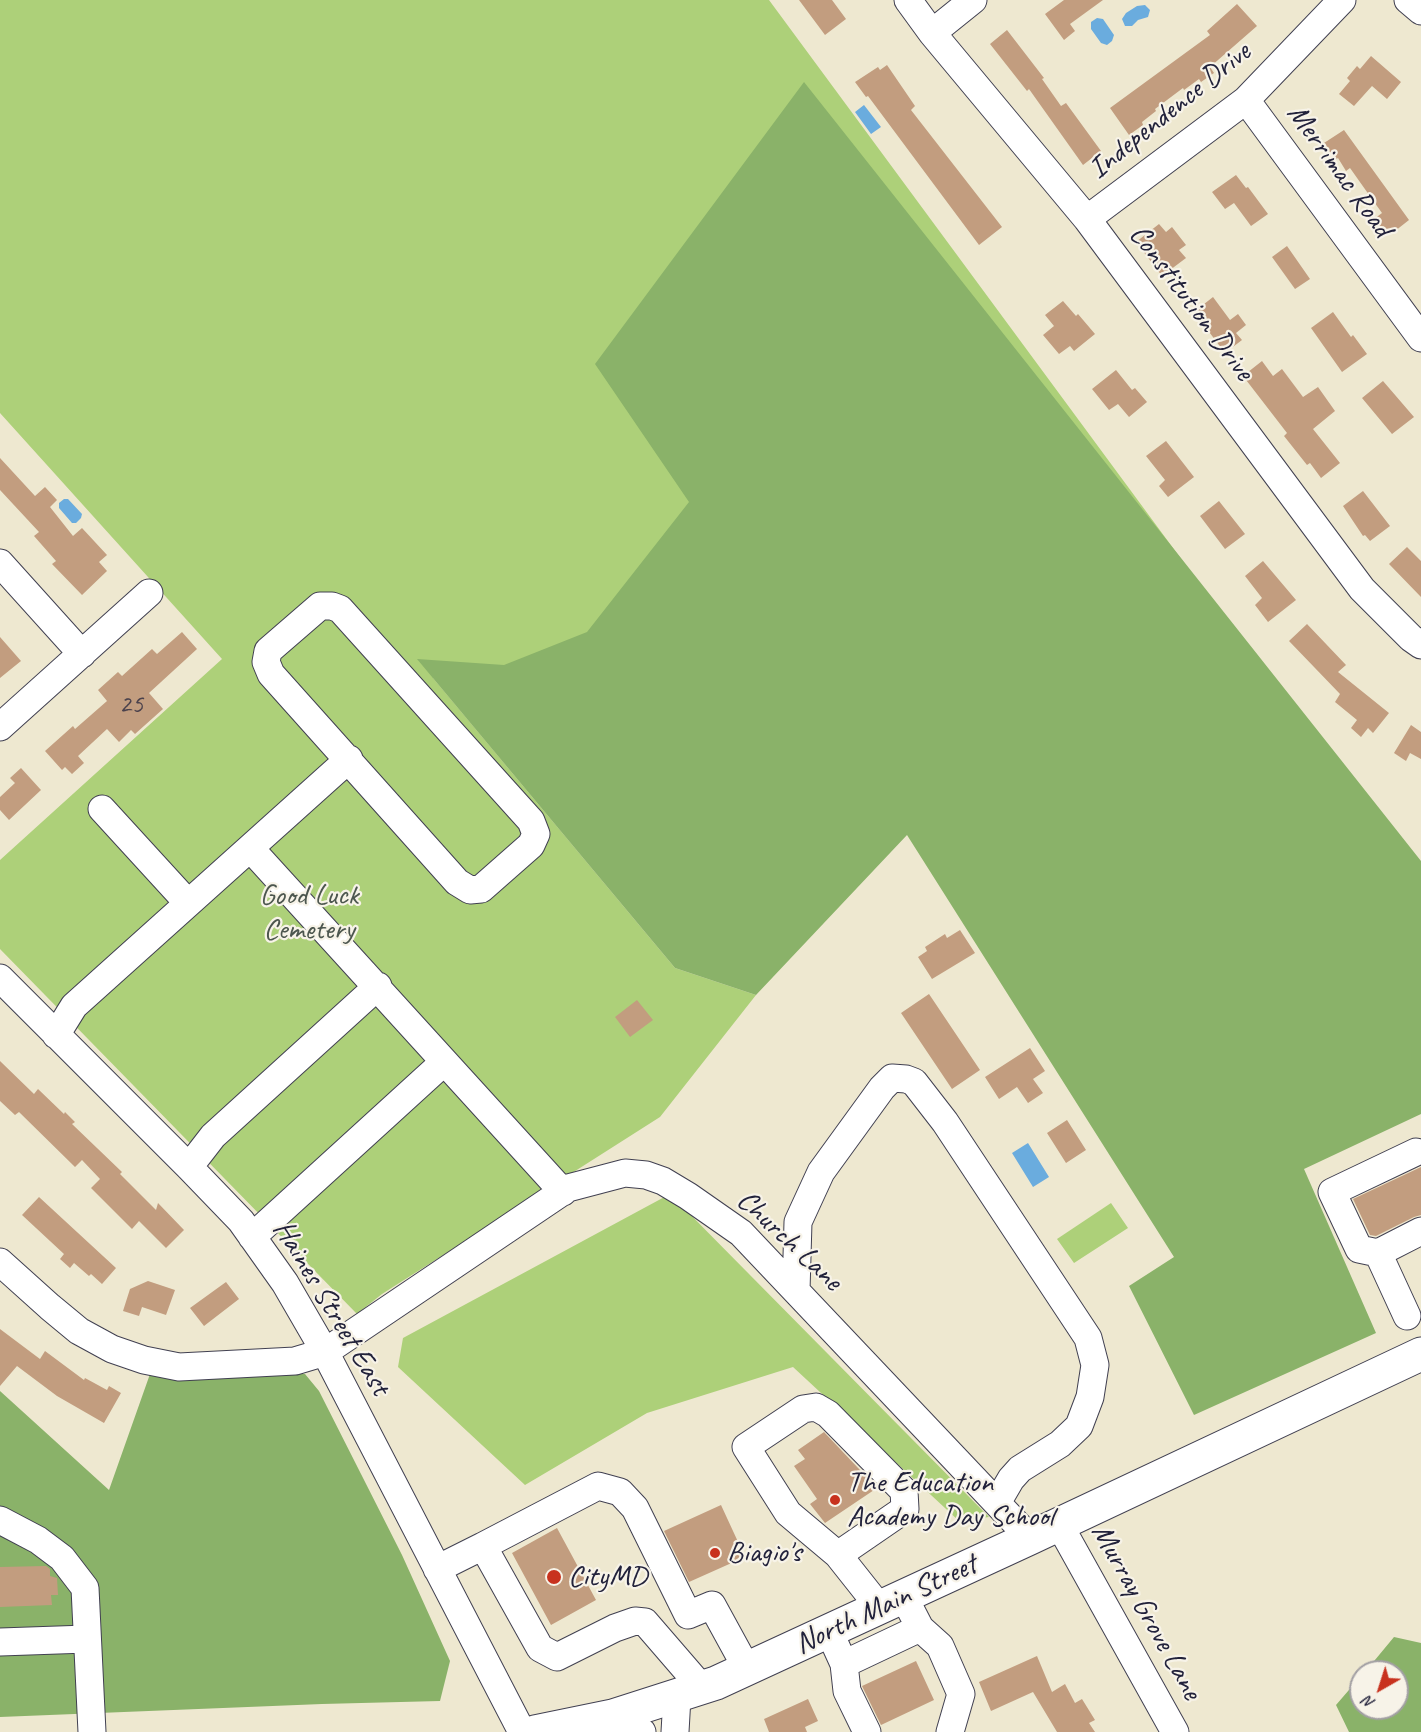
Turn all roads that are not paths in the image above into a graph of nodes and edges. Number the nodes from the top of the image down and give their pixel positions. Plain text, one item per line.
1 (908, 0) edge
2 (973, 0) edge
3 (1342, 0) edge
4 (1408, 0) edge
5 (1421, 11) edge
6 (932, 33) junction
7 (1246, 100) junction
8 (1087, 219) junction
9 (1421, 338) edge
10 (0, 563) edge
11 (149, 593) dead end
12 (1421, 645) edge
13 (82, 654) junction
14 (0, 727) edge
15 (349, 759) junction
16 (102, 809) dead end
17 (250, 848) junction
18 (189, 903) junction
19 (0, 978) edge
20 (378, 986) junction
21 (56, 1035) junction
22 (444, 1062) junction
23 (1416, 1152) dead end
24 (189, 1167) junction
25 (563, 1192) junction
26 (1420, 1234) edge
27 (252, 1237) junction
28 (1378, 1253) junction
29 (0, 1262) edge
30 (796, 1291) junction
31 (1407, 1316) dead end
32 (325, 1352) junction
33 (1421, 1354) edge
34 (998, 1503) junction
35 (0, 1520) edge
36 (1045, 1531) junction
37 (483, 1546) junction
38 (838, 1555) junction
39 (438, 1569) junction
40 (892, 1602) junction
41 (920, 1628) junction
42 (829, 1631) junction
43 (87, 1639) junction
44 (0, 1642) edge
45 (844, 1664) junction
46 (747, 1669) junction
47 (689, 1692) junction
48 (613, 1716) junction
49 (92, 1732) edge
50 (522, 1732) edge
51 (535, 1732) edge
52 (642, 1732) edge
53 (675, 1732) edge
54 (867, 1732) edge
55 (950, 1732) edge
56 (1175, 1732) edge

1 - 6 street, Constitution Drive
2 - 6 street
3 - 7 street, Independence Drive
4 - 5 street
6 - 8 street, Constitution Drive
7 - 8 street, Independence Drive
7 - 9 street, Merrimac Road
8 - 12 street, Constitution Drive
10 - 13 street
11 - 13 street
13 - 14 street
15 - 15 street
15 - 17 street
16 - 18 street
17 - 18 street
17 - 20 street
18 - 21 street
19 - 21 street, Haines Street East
20 - 22 street
20 - 24 street
21 - 24 street, Haines Street East
22 - 25 street
22 - 27 street
23 - 28 street
24 - 27 street, Haines Street East
25 - 30 street, Church Lane
25 - 32 street, Church Lane
26 - 28 street
27 - 32 street, Haines Street East
28 - 31 street
29 - 32 street, Church Lane
30 - 34 street, Church Lane
30 - 34 street
32 - 39 street, Haines Street East
33 - 36 highway, North Main Street
34 - 36 street, Church Lane
35 - 43 street
36 - 40 highway, North Main Street
36 - 56 street, Murray Grove Lane
37 - 39 street
37 - 46 street
37 - 47 street
38 - 38 street
38 - 40 street
39 - 50 street, Haines Street East
40 - 41 street
40 - 42 highway, North Main Street
41 - 45 street
41 - 55 street
42 - 45 street
42 - 46 highway, North Main Street
43 - 44 street
43 - 49 street
45 - 54 street
46 - 47 highway, North Main Street
47 - 48 highway, North Main Street
47 - 53 street
48 - 51 highway, North Main Street
48 - 52 street

